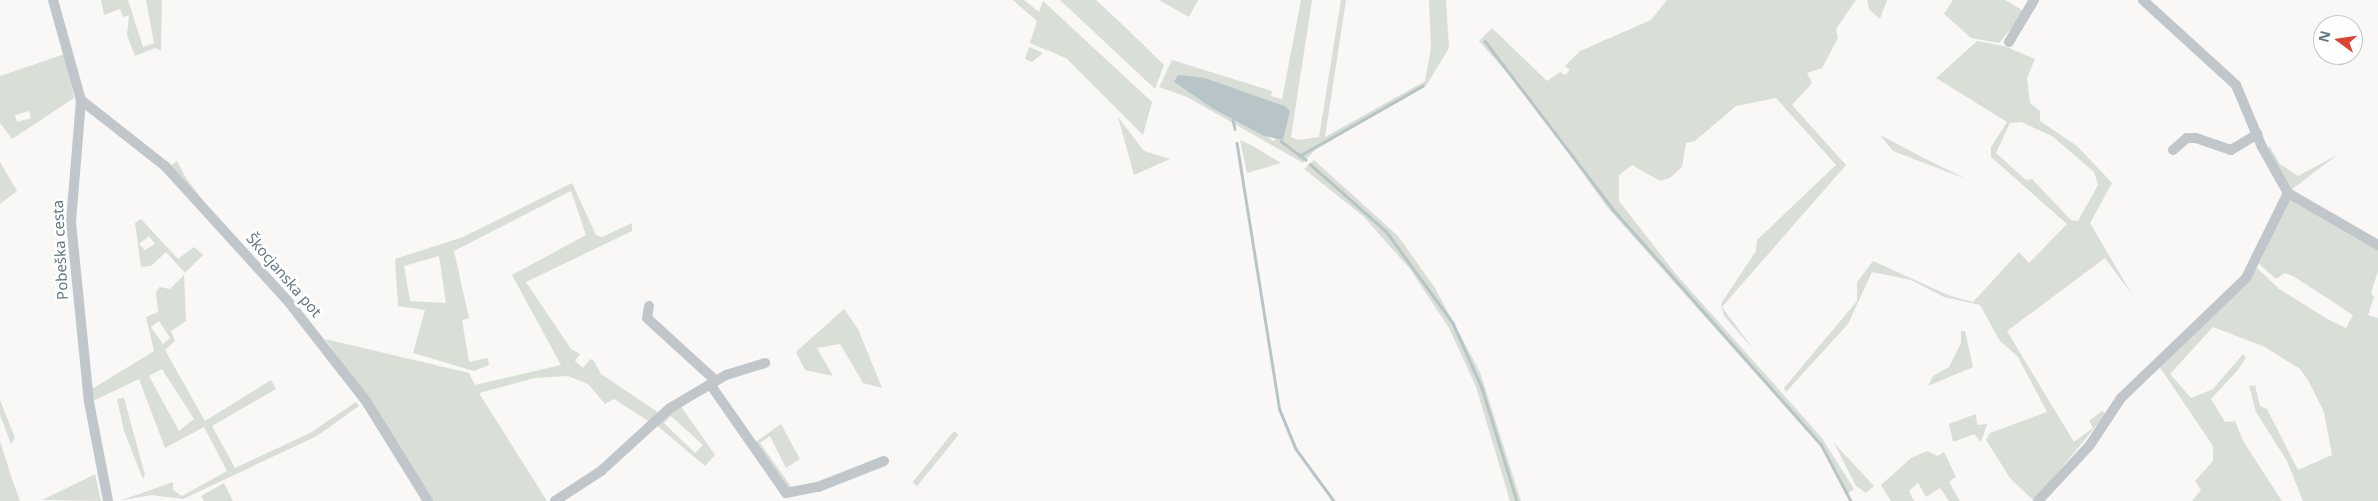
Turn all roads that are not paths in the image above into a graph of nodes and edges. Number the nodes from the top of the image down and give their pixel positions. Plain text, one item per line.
1 (53, 0) edge
2 (2034, 0) edge
3 (2143, 0) edge
4 (2009, 42) dead end
5 (81, 100) junction
6 (2258, 134) junction
7 (2172, 150) dead end
8 (2288, 193) junction
9 (2378, 245) edge
10 (649, 306) dead end
11 (766, 363) dead end
12 (713, 383) junction
13 (884, 461) dead end
14 (108, 501) edge
15 (428, 501) edge
16 (555, 501) edge
17 (2038, 501) edge

1 - 5 street, Pobeška cesta
2 - 4 street
3 - 6 street
5 - 14 street, Pobeška cesta
5 - 15 street, Škocjanska pot
6 - 7 street
6 - 8 street
8 - 9 street
8 - 17 street
10 - 12 street
11 - 12 street
12 - 13 street
12 - 16 street

